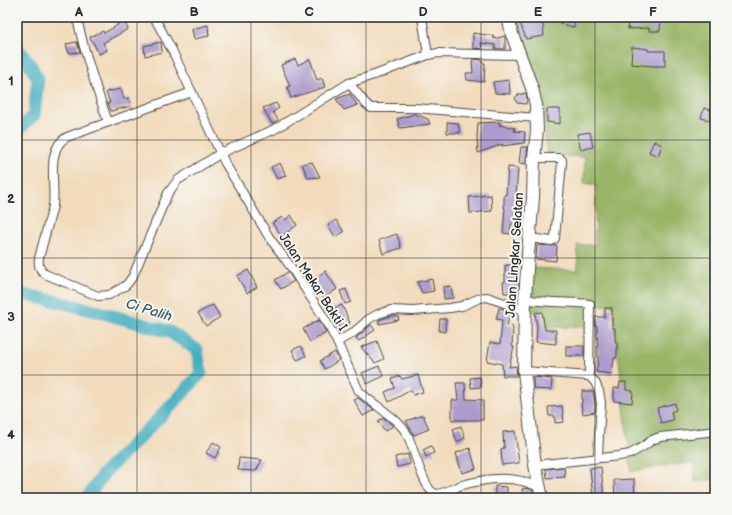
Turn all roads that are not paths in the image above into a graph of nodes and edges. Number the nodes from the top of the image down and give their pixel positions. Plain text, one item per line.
1 (76, 17) edge
2 (154, 17) edge
3 (422, 17) edge
4 (508, 17) edge
5 (428, 55) junction
6 (519, 55) junction
7 (349, 83) junction
8 (192, 92) junction
9 (537, 118) junction
10 (108, 122) junction
11 (221, 153) junction
12 (534, 158) junction
13 (530, 238) junction
14 (524, 305) junction
15 (337, 342) junction
16 (524, 371) junction
17 (589, 376) junction
18 (715, 431) edge
19 (598, 458) junction
20 (536, 465) junction
21 (541, 493) edge

1 - 10 street
2 - 8 street, Jalan Mekar Bakti I
3 - 5 street
4 - 6 street, Jalan Lingkar Selatan
5 - 6 street
5 - 7 street
6 - 9 street, Jalan Lingkar Selatan
7 - 9 street
7 - 11 street
8 - 10 street
8 - 11 street, Jalan Mekar Bakti I
9 - 12 street, Jalan Lingkar Selatan
10 - 11 street
11 - 15 street, Jalan Mekar Bakti I
12 - 13 street, Jalan Lingkar Selatan
12 - 13 street
13 - 14 street, Jalan Lingkar Selatan
14 - 15 street
14 - 16 street, Jalan Lingkar Selatan
14 - 17 street
15 - 21 street, Jalan Mekar Bakti I
16 - 17 street
16 - 20 street, Jalan Lingkar Selatan
17 - 19 street
18 - 19 street
19 - 20 street
20 - 21 street, Jalan Lingkar Selatan

